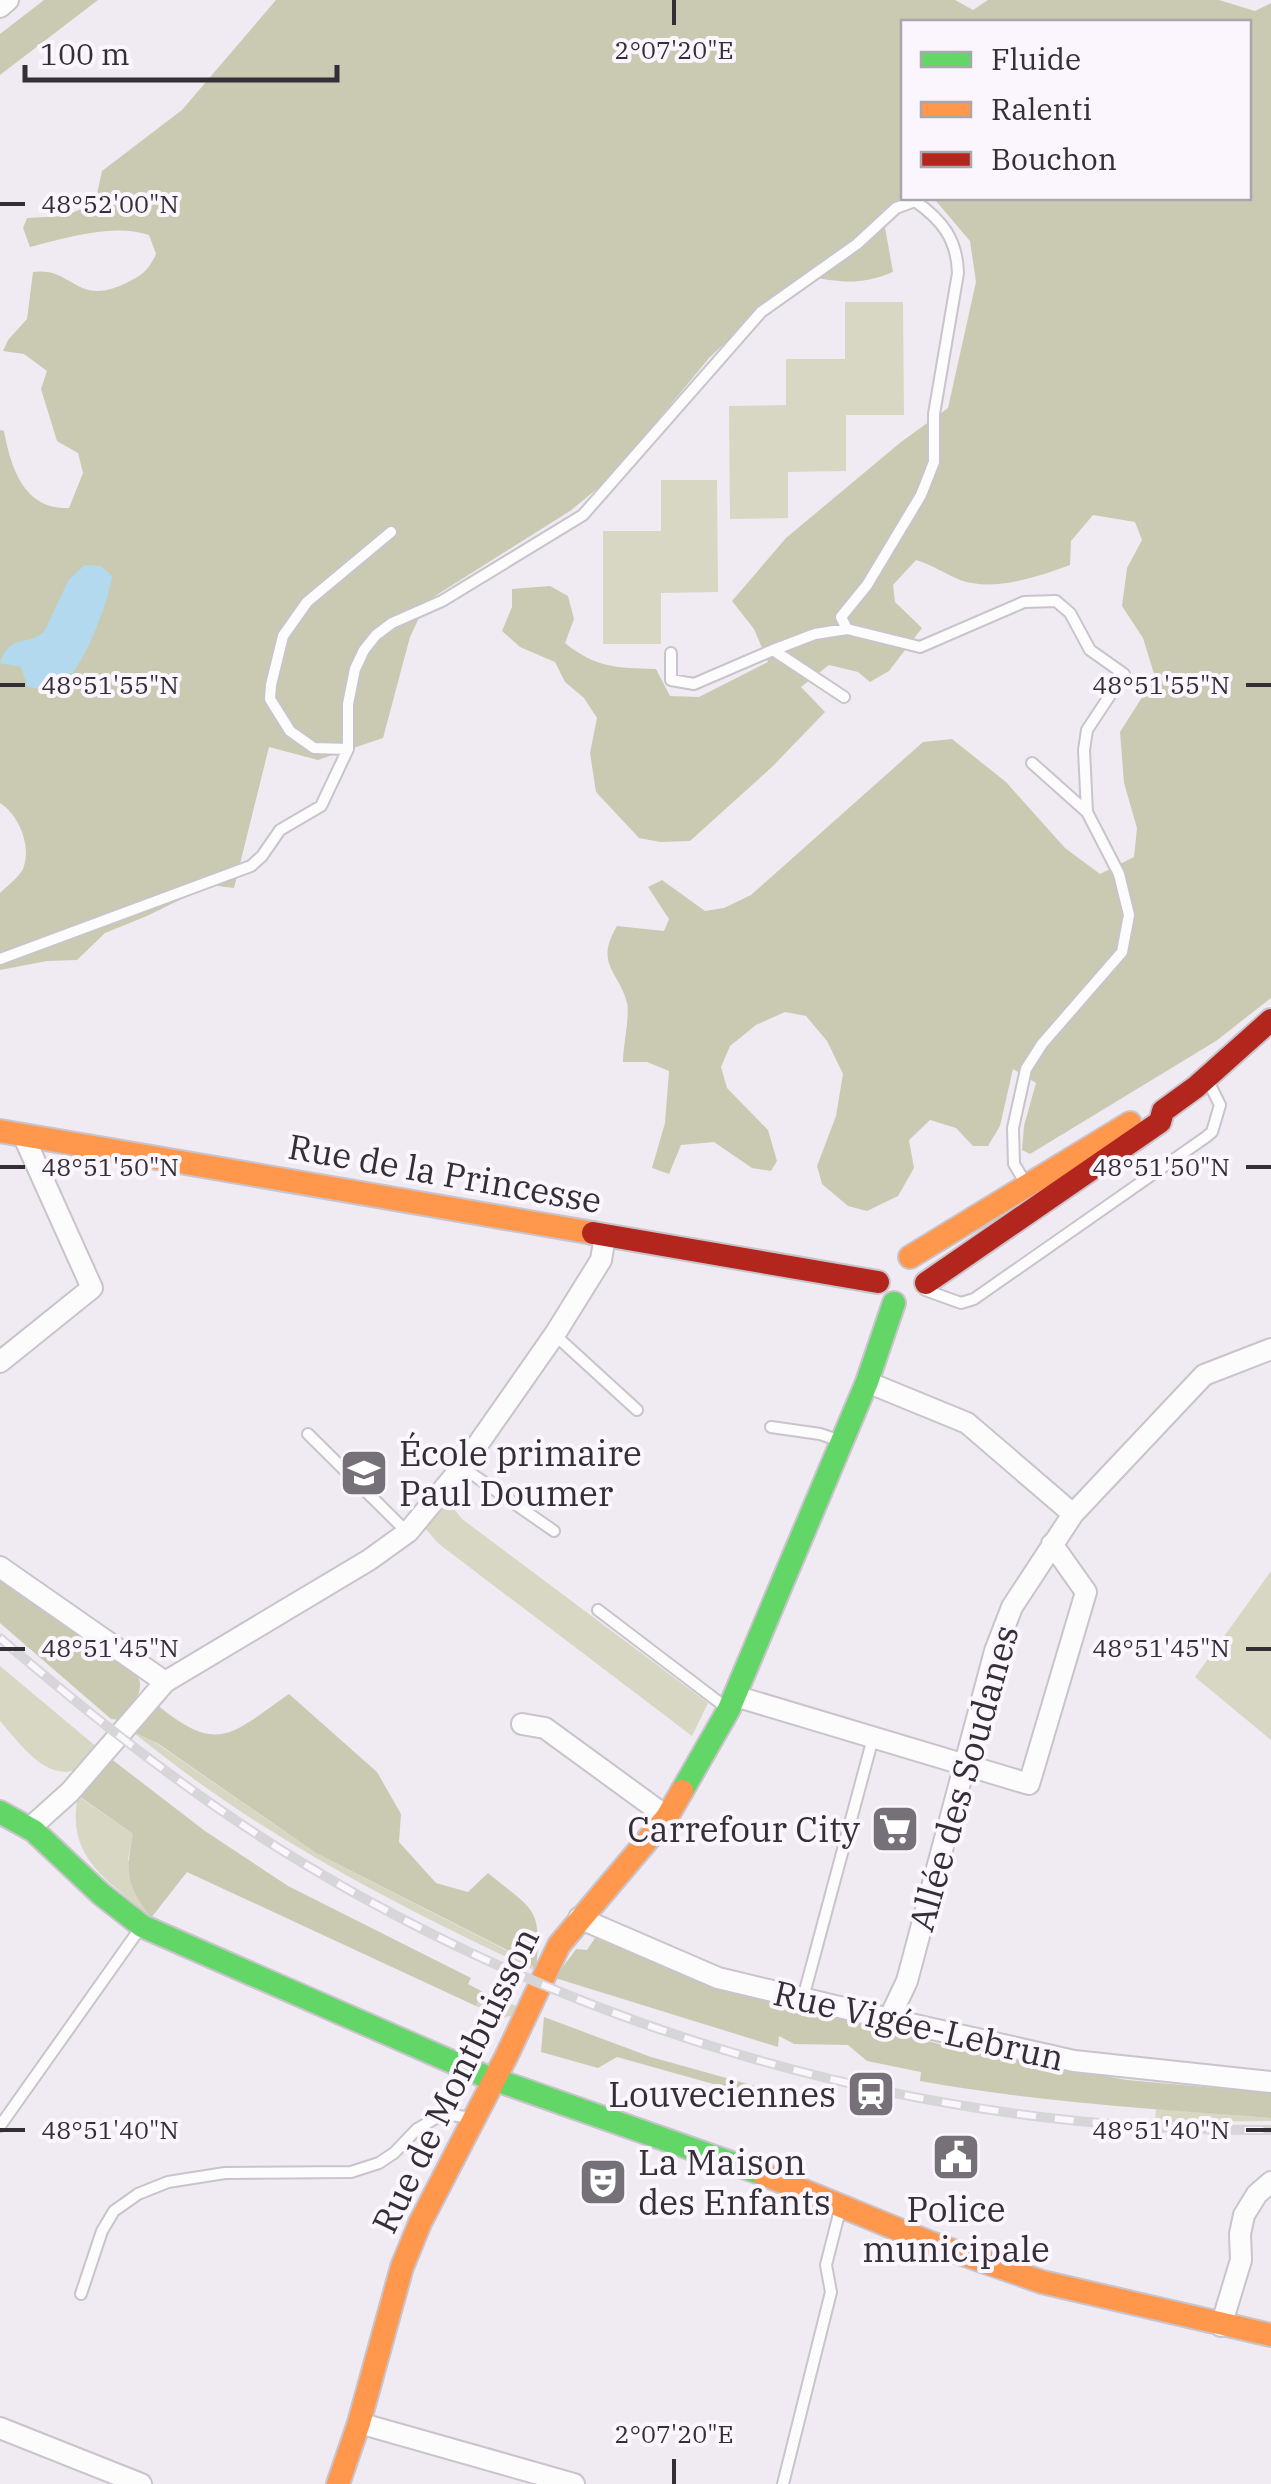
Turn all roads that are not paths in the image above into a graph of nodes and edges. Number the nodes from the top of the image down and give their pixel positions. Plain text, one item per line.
1 (8, 0) edge
2 (0, 7) edge
3 (390, 532) dead end
4 (846, 629) junction
5 (772, 650) junction
6 (671, 653) dead end
7 (844, 698) dead end
8 (348, 749) junction
9 (1032, 763) dead end
10 (1087, 812) junction
11 (0, 959) edge
12 (1271, 1020) edge
13 (1206, 1077) junction
14 (1163, 1112) junction
15 (11, 1133) edge
16 (1027, 1185) junction
17 (984, 1212) junction
18 (998, 1235) junction
19 (604, 1236) junction
20 (910, 1257) junction
21 (878, 1282) junction
22 (925, 1286) junction
23 (894, 1303) junction
24 (555, 1334) junction
25 (1271, 1349) edge
26 (0, 1362) edge
27 (867, 1382) junction
28 (637, 1410) dead end
29 (771, 1427) dead end
30 (308, 1434) dead end
31 (842, 1442) junction
32 (462, 1467) junction
33 (1073, 1514) junction
34 (554, 1531) dead end
35 (408, 1532) junction
36 (1052, 1544) junction
37 (0, 1567) edge
38 (598, 1610) dead end
39 (165, 1682) junction
40 (732, 1702) junction
41 (522, 1724) dead end
42 (874, 1738) junction
43 (964, 1765) junction
44 (0, 1812) edge
45 (667, 1817) junction
46 (31, 1827) junction
47 (580, 1918) junction
48 (142, 1926) junction
49 (803, 1998) junction
50 (889, 2019) junction
51 (494, 2078) junction
52 (1271, 2082) edge
53 (474, 2118) junction
54 (0, 2126) edge
55 (1271, 2182) edge
56 (842, 2204) junction
57 (81, 2294) dead end
58 (1221, 2326) junction
59 (1271, 2335) edge
60 (359, 2423) junction
61 (0, 2428) edge
62 (141, 2484) edge
63 (338, 2484) edge
64 (574, 2484) edge
65 (783, 2484) edge

1 - 2 street
3 - 8 lane
4 - 5 lane
4 - 8 lane
4 - 10 lane
5 - 6 lane
5 - 7 lane
8 - 11 lane
9 - 10 lane
10 - 16 lane
12 - 13 street
13 - 14 street
13 - 22 lane
14 - 16 street
14 - 18 street
15 - 19 street, Rue de la Princesse
15 - 26 street
16 - 17 street
17 - 18 street
17 - 20 street
18 - 22 street
19 - 21 street, Rue de la Princesse
19 - 24 street
20 - 21 street
20 - 22 street
21 - 23 street
22 - 23 street
23 - 27 street, Rue de Montbuisson
24 - 28 lane
24 - 32 street
25 - 33 street, Allée des Soudanes
27 - 31 street, Rue de Montbuisson
27 - 33 street
29 - 31 lane
30 - 35 lane
31 - 40 street, Rue de Montbuisson
32 - 34 lane
32 - 35 street
33 - 36 street, Allée des Soudanes
35 - 39 street
36 - 43 street, Allée des Soudanes
36 - 43 street
37 - 39 street
38 - 40 lane
39 - 46 street
40 - 42 street
40 - 45 street, Rue de Montbuisson
41 - 45 street
42 - 43 street
42 - 49 lane
43 - 50 street, Allée des Soudanes
44 - 46 street
45 - 47 street, Rue de Montbuisson
46 - 48 street
47 - 49 street, Rue Vigée-Lebrun
47 - 51 street, Rue de Montbuisson
48 - 51 street
48 - 54 lane
49 - 50 street, Rue Vigée-Lebrun
50 - 52 street, Rue Vigée-Lebrun
51 - 53 street, Rue de Montbuisson
51 - 56 street
53 - 57 lane
53 - 60 street, Rue de Montbuisson
55 - 58 street
56 - 58 street
56 - 65 lane
58 - 59 street
60 - 63 street, Rue de Montbuisson
60 - 64 street
61 - 62 street

